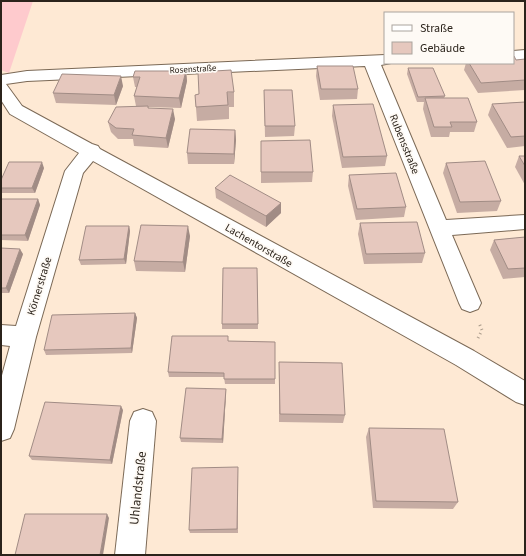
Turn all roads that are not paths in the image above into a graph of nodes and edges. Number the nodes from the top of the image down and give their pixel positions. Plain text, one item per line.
1 (525, 55) edge
2 (514, 56) edge
3 (378, 60) edge
4 (1, 80) edge
5 (1, 88) edge
6 (8, 112) edge
7 (92, 150) junction
8 (525, 222) edge
9 (439, 228) junction
10 (470, 303) dead end
11 (1, 335) edge
12 (24, 337) junction
13 (525, 394) edge
14 (144, 421) dead end
15 (1, 429) edge
16 (130, 555) edge

1 - 2 street
3 - 4 street, Rosenstraße
3 - 9 street, Rubensstraße
5 - 6 street, Lachentorstraße
6 - 7 street, Lachentorstraße
7 - 12 street, Körnerstraße
7 - 13 street, Lachentorstraße
8 - 9 street
9 - 10 street, Rubensstraße
11 - 12 street
12 - 15 street, Körnerstraße
14 - 16 street, Uhlandstraße

